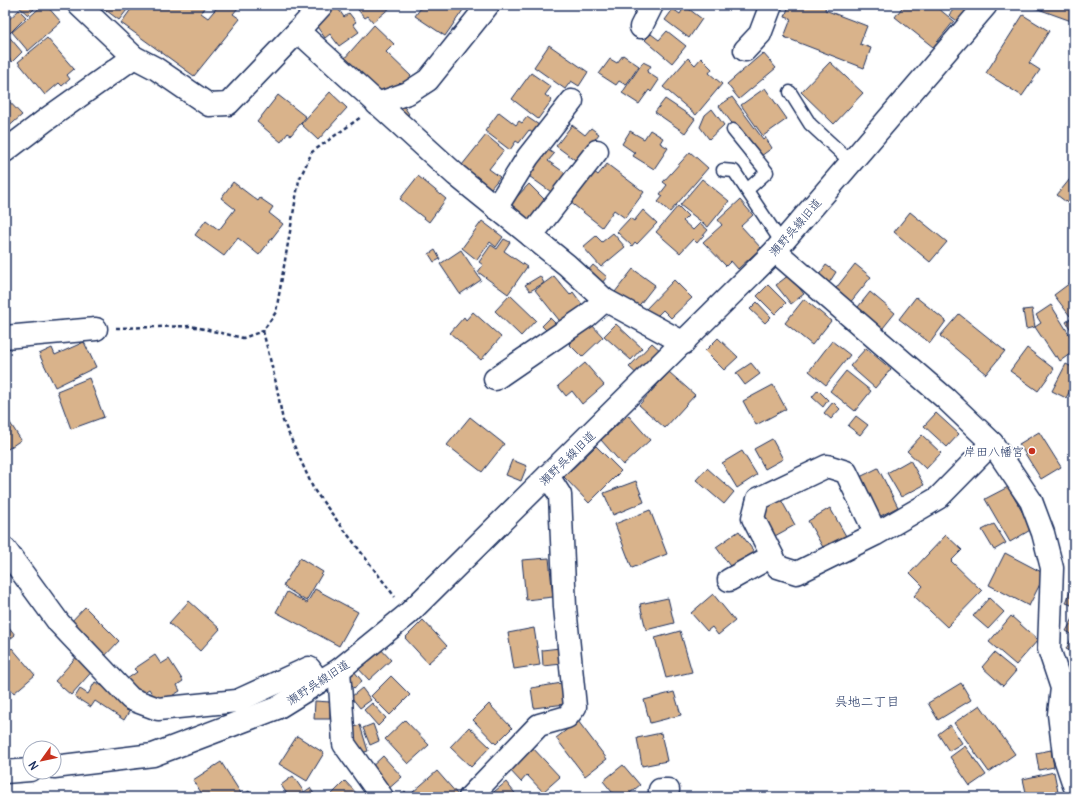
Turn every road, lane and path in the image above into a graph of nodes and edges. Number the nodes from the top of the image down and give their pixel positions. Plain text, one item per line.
1 (79, 5) edge
2 (322, 5) edge
3 (488, 5) edge
4 (652, 5) edge
5 (771, 5) edge
6 (986, 5) edge
7 (641, 27) dead end
8 (298, 31) junction
9 (745, 50) dead end
10 (134, 57) junction
11 (790, 92) dead end
12 (572, 101) dead end
13 (378, 104) junction
14 (733, 130) dead end
15 (5, 151) edge
16 (597, 151) dead end
17 (851, 162) junction
18 (723, 170) dead end
19 (747, 190) junction
20 (496, 208) junction
21 (531, 236) junction
22 (778, 247) junction
23 (605, 300) junction
24 (96, 329) joint
25 (263, 331) junction
26 (5, 337) edge
27 (684, 343) junction
28 (495, 379) dead end
29 (992, 444) junction
30 (548, 476) junction
31 (876, 534) junction
32 (5, 549) edge
33 (772, 556) junction
34 (729, 580) dead end
35 (408, 614) junction
36 (339, 670) junction
37 (319, 682) junction
38 (62, 767) edge
39 (22, 771) edge
40 (5, 772) edge
41 (1074, 785) edge
42 (382, 797) edge
43 (470, 797) edge

1 - 10 street
2 - 8 street
3 - 13 street
4 - 7 street
5 - 9 street
6 - 17 street, 瀬野呉線旧道
8 - 10 street
8 - 13 street
10 - 15 street
11 - 17 lane
12 - 20 street
13 - 20 street
13 - 25 path
14 - 19 lane
16 - 21 street
17 - 22 street, 瀬野呉線旧道
18 - 19 lane
19 - 22 lane
20 - 21 street
21 - 23 street
22 - 27 street, 瀬野呉線旧道
22 - 29 street
23 - 27 street
23 - 28 street
24 - 25 path
24 - 26 street
25 - 35 path
27 - 30 street, 瀬野呉線旧道
29 - 31 street
29 - 41 street
30 - 35 street, 瀬野呉線旧道
30 - 43 street
31 - 33 street
31 - 33 street
32 - 37 street
33 - 34 street
35 - 36 street, 瀬野呉線旧道
36 - 37 street, 瀬野呉線旧道
36 - 42 street
37 - 38 street, 瀬野呉線旧道
39 - 40 street

